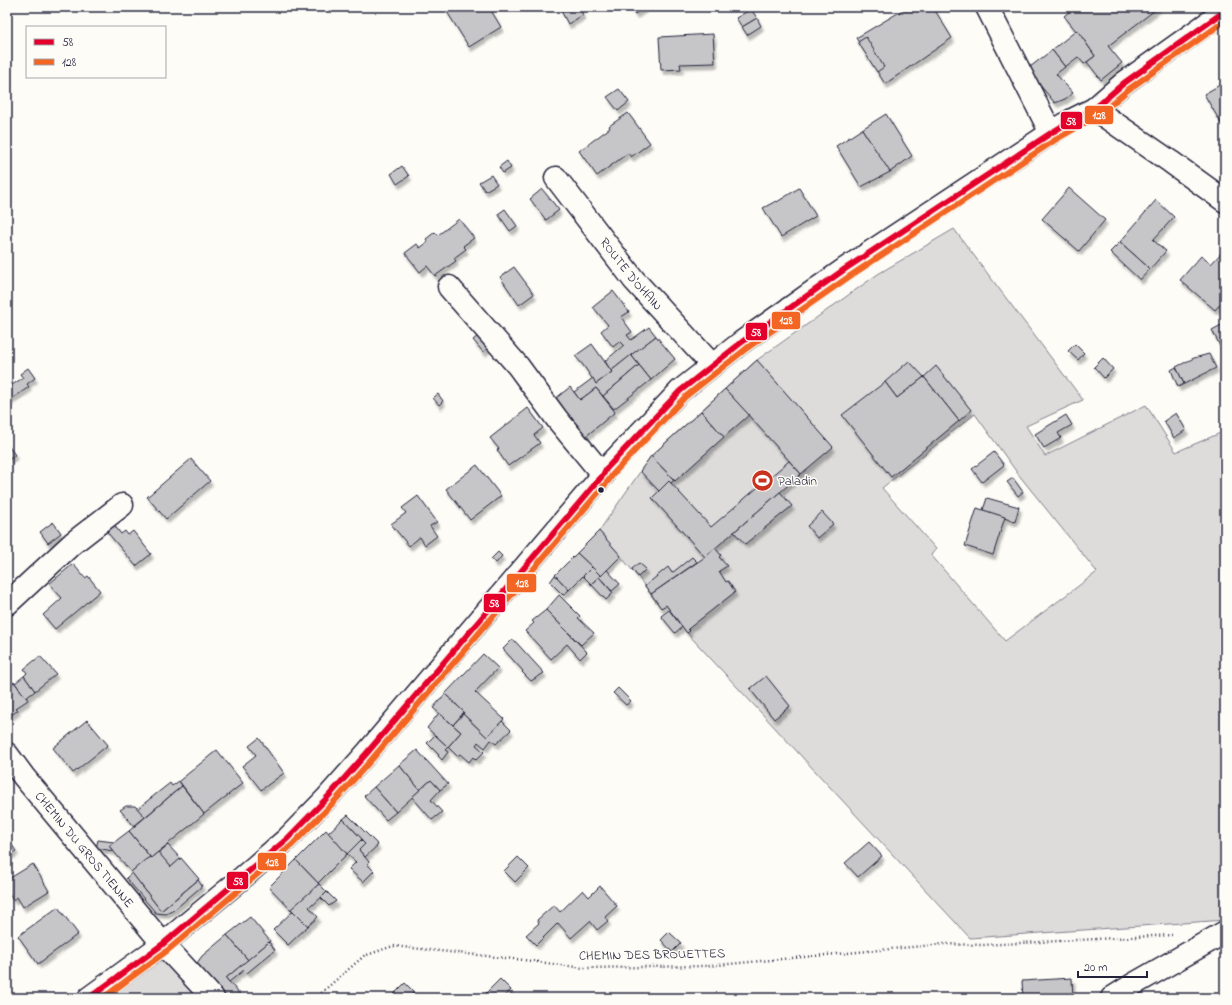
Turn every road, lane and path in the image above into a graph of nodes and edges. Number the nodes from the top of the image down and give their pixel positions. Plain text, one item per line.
1 (987, 7) edge
2 (1225, 11) edge
3 (1094, 109) junction
4 (1051, 133) junction
5 (556, 178) dead end
6 (1225, 201) edge
7 (449, 287) dead end
8 (712, 365) junction
9 (604, 472) junction
10 (122, 505) dead end
11 (7, 604) edge
12 (7, 754) edge
13 (1225, 932) edge
14 (1177, 935) dead end
15 (163, 944) junction
16 (89, 998) edge
17 (213, 998) edge
18 (315, 998) edge
19 (1112, 998) edge

1 - 4 main road
2 - 3 main road
3 - 4 main road
3 - 6 main road
4 - 8 main road
5 - 8 main road, ROUTE D'OHAIN
7 - 9 main road
8 - 9 main road
9 - 15 main road
10 - 11 main road
12 - 15 main road, CHEMIN DU GROS TIENNE
13 - 19 main road
14 - 18 path, CHEMIN DES BROUETTES
15 - 16 main road
15 - 17 main road, CHEMIN DU GROS TIENNE

